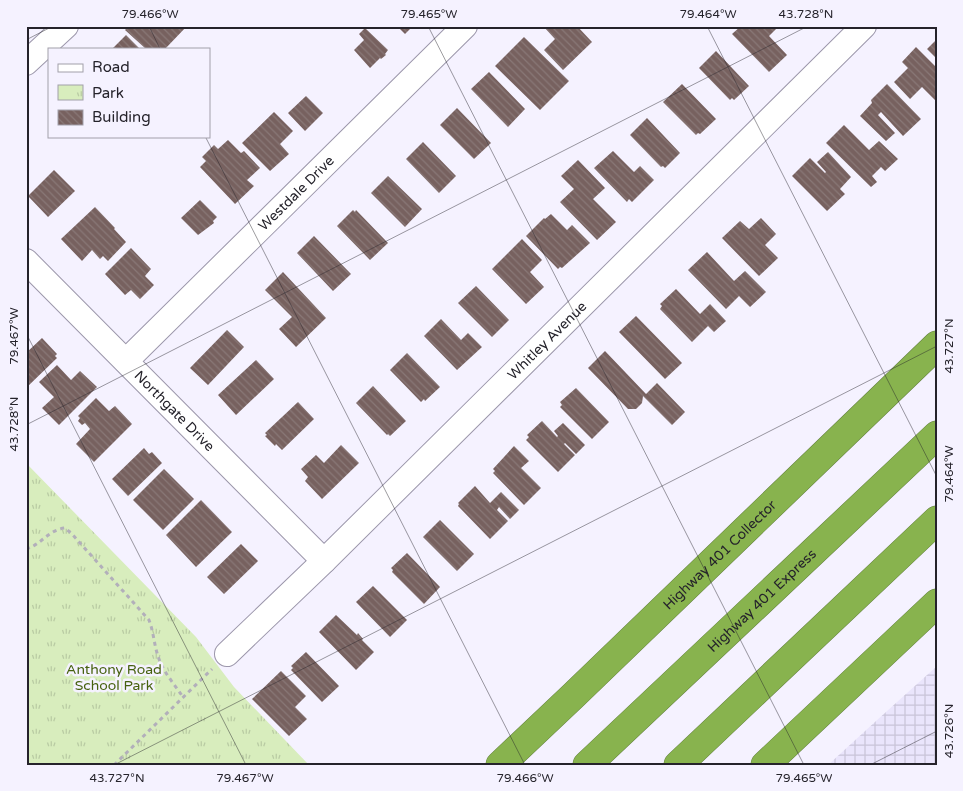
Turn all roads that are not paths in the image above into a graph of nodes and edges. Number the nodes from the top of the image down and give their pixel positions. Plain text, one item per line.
1 (66, 26) edge
2 (466, 26) edge
3 (864, 26) edge
4 (26, 63) edge
5 (26, 261) edge
6 (937, 337) edge
7 (937, 345) edge
8 (126, 361) junction
9 (913, 368) junction
10 (937, 435) edge
11 (937, 520) edge
12 (324, 561) junction
13 (937, 603) edge
14 (227, 654) road end
15 (500, 765) edge
16 (587, 765) edge
17 (678, 765) edge
18 (764, 765) edge

1 - 4 street
2 - 8 street, Westdale Drive
3 - 12 street, Whitley Avenue
5 - 8 street, Northgate Drive
6 - 9 highway
7 - 9 highway, Highway 401 Collector
8 - 12 street, Northgate Drive
9 - 15 highway, Highway 401 Collector
10 - 16 highway, Highway 401 Express
11 - 17 highway
12 - 14 street, Whitley Avenue
13 - 18 highway

